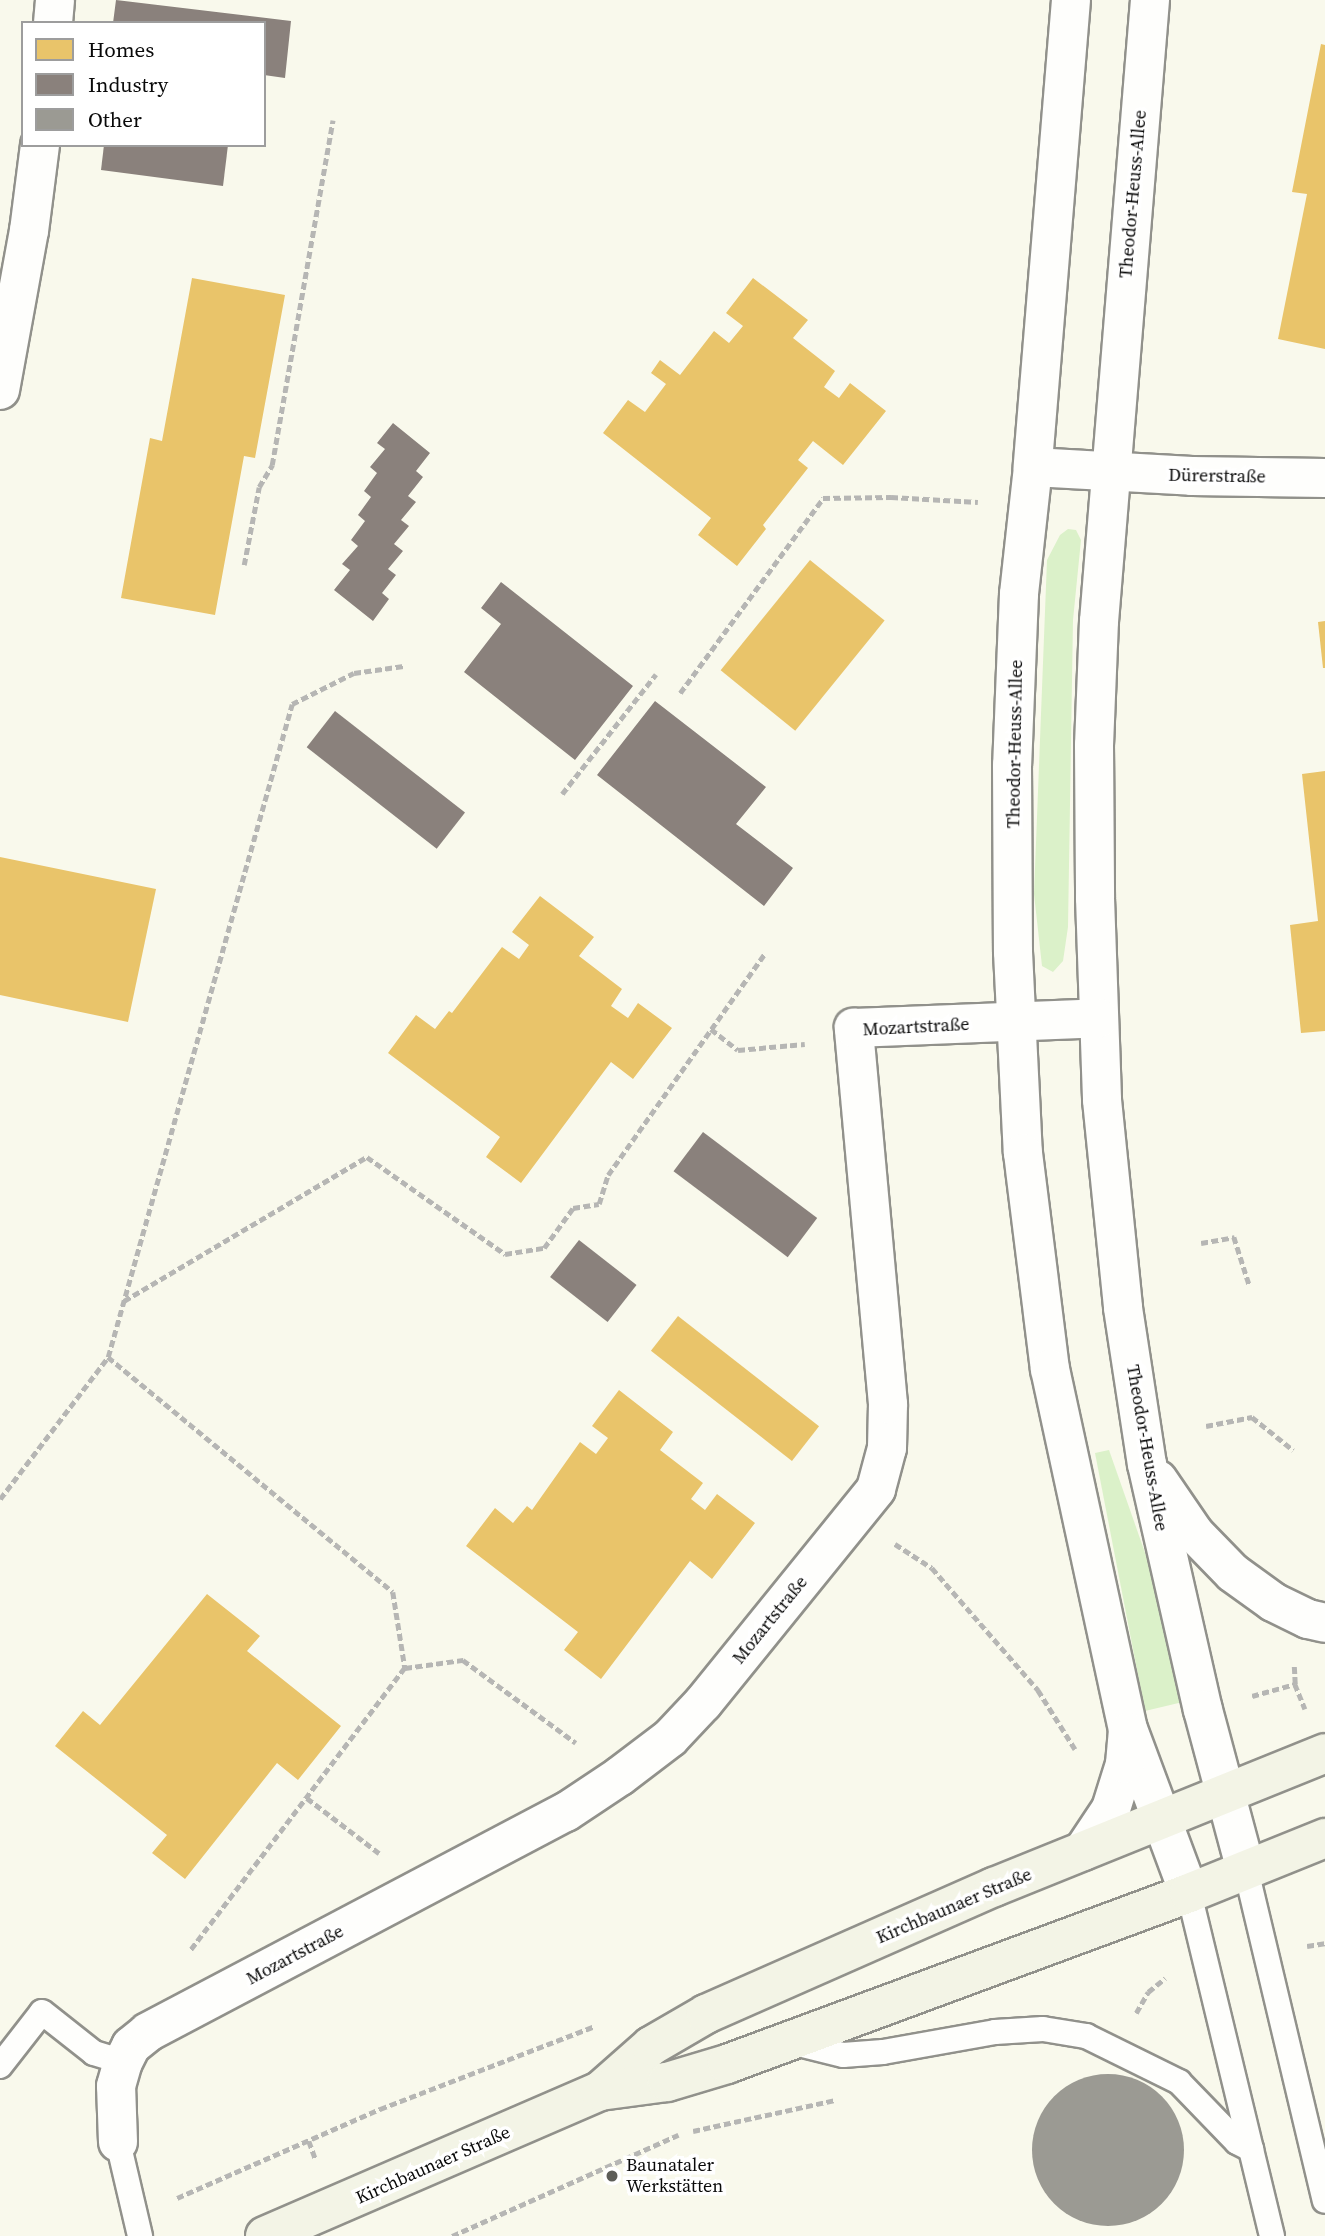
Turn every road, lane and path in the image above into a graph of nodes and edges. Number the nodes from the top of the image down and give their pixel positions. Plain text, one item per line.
1 (55, 0) edge
2 (1071, 0) edge
3 (1150, 0) edge
4 (53, 21) edge
5 (332, 120) dead end
6 (39, 147) edge
7 (15, 231) edge
8 (0, 390) edge
9 (1033, 467) junction
10 (1109, 472) junction
11 (1325, 478) edge
12 (1029, 505) junction
13 (244, 565) dead end
14 (404, 666) dead end
15 (656, 674) dead end
16 (680, 694) dead end
17 (562, 794) dead end
18 (764, 955) dead end
19 (1098, 1018) junction
20 (1016, 1021) junction
21 (711, 1029) junction
22 (856, 1040) junction
23 (1201, 1243) dead end
24 (1250, 1287) dead end
25 (124, 1302) junction
26 (108, 1357) junction
27 (1206, 1426) dead end
28 (1293, 1450) dead end
29 (1147, 1464) junction
30 (0, 1499) edge
31 (853, 1517) junction
32 (1316, 1621) edge
33 (405, 1668) junction
34 (1203, 1710) junction
35 (1129, 1730) junction
36 (1075, 1749) junction
37 (1325, 1753) edge
38 (1072, 1761) dead end
39 (620, 1776) junction
40 (1225, 1793) junction
41 (307, 1798) junction
42 (1161, 1819) junction
43 (1325, 1838) edge
44 (1083, 1851) junction
45 (1246, 1870) junction
46 (1189, 1893) junction
47 (406, 1896) junction
48 (191, 1951) dead end
49 (597, 2025) dead end
50 (787, 2041) junction
51 (123, 2062) junction
52 (0, 2066) edge
53 (600, 2091) junction
54 (118, 2142) joint
55 (1251, 2149) junction
56 (1325, 2201) edge
57 (138, 2226) edge
58 (265, 2236) edge
59 (1272, 2236) edge

1 - 4 street
2 - 9 street, Theodor-Heuss-Allee
3 - 10 street, Theodor-Heuss-Allee
5 - 13 path
6 - 7 street
7 - 8 street
9 - 10 street
9 - 12 street, Theodor-Heuss-Allee
10 - 11 street, Dürerstraße
10 - 19 street, Theodor-Heuss-Allee
12 - 16 path
12 - 20 street, Theodor-Heuss-Allee
14 - 25 path
15 - 17 path
18 - 21 path
19 - 20 street
19 - 29 street, Theodor-Heuss-Allee
20 - 22 street, Mozartstraße
20 - 35 street, Theodor-Heuss-Allee
21 - 22 path
21 - 25 path
22 - 31 street, Mozartstraße
23 - 24 path
25 - 26 path
26 - 30 path
26 - 33 path
27 - 28 path
29 - 32 street
29 - 34 street, Theodor-Heuss-Allee
31 - 36 path
31 - 39 street, Mozartstraße
32 - 34 path
33 - 39 path
33 - 41 path
34 - 40 street, Theodor-Heuss-Allee
35 - 36 path
35 - 42 street, Theodor-Heuss-Allee
35 - 44 street, Theodor-Heuss-Allee
36 - 38 path
37 - 40 street, Kirchbaunaer Straße
39 - 47 street, Mozartstraße
40 - 42 street, Kirchbaunaer Straße
40 - 45 street, Theodor-Heuss-Allee
41 - 47 path
41 - 48 path
42 - 44 street, Kirchbaunaer Straße
42 - 46 street, Theodor-Heuss-Allee
43 - 45 street, Kirchbaunaer Straße
44 - 53 street, Kirchbaunaer Straße
45 - 46 street, Kirchbaunaer Straße
45 - 56 lane
46 - 50 street, Kirchbaunaer Straße
46 - 55 lane
47 - 51 street, Mozartstraße
49 - 57 path
50 - 53 street, Kirchbaunaer Straße
50 - 55 lane
51 - 52 lane
51 - 54 street, Mozartstraße
53 - 58 street, Kirchbaunaer Straße
54 - 57 lane, Mozartstraße
55 - 59 lane

